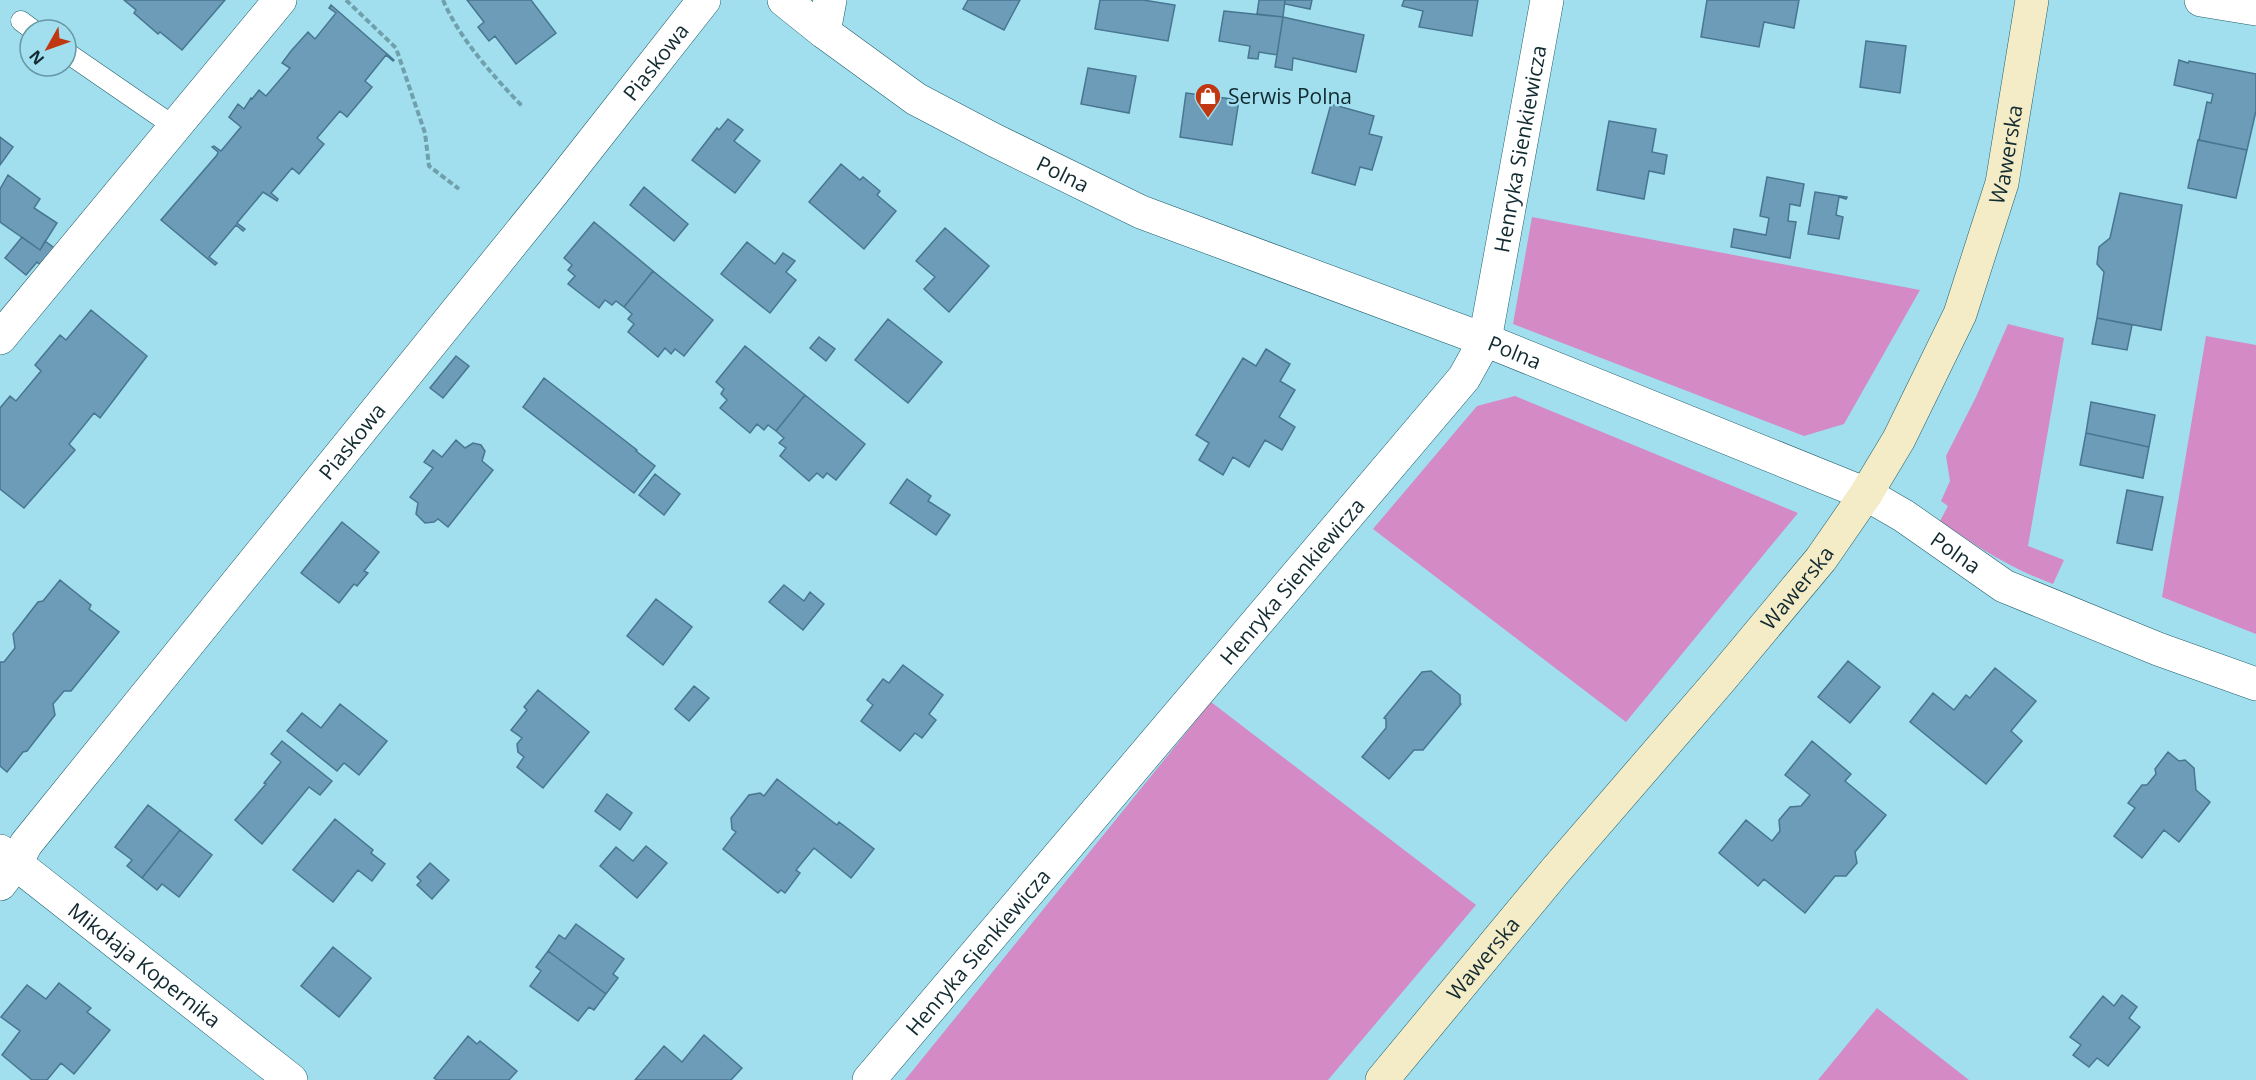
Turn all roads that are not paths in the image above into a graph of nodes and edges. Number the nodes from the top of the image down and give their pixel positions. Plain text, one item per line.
1 (280, 0) edge
2 (704, 0) edge
3 (784, 0) edge
4 (830, 0) edge
5 (1547, 0) edge
6 (2032, 0) edge
7 (2201, 0) edge
8 (2256, 9) edge
9 (824, 32) junction
10 (78, 60) edge
11 (175, 127) junction
12 (0, 338) edge
13 (1485, 340) junction
14 (1866, 494) junction
15 (2256, 684) edge
16 (5, 866) edge
17 (291, 1080) edge
18 (869, 1080) edge
19 (1382, 1080) edge

1 - 11 street
2 - 16 street, Piaskowa
3 - 9 street, Polna
4 - 9 street
5 - 13 street, Henryka Sienkiewicza
6 - 14 street, Wawerska
7 - 8 street
9 - 13 street, Polna
10 - 11 lane
11 - 12 street
13 - 14 street, Polna
13 - 18 street, Henryka Sienkiewicza
14 - 15 street, Polna
14 - 19 street, Wawerska
16 - 17 street, Mikołaja Kopernika

